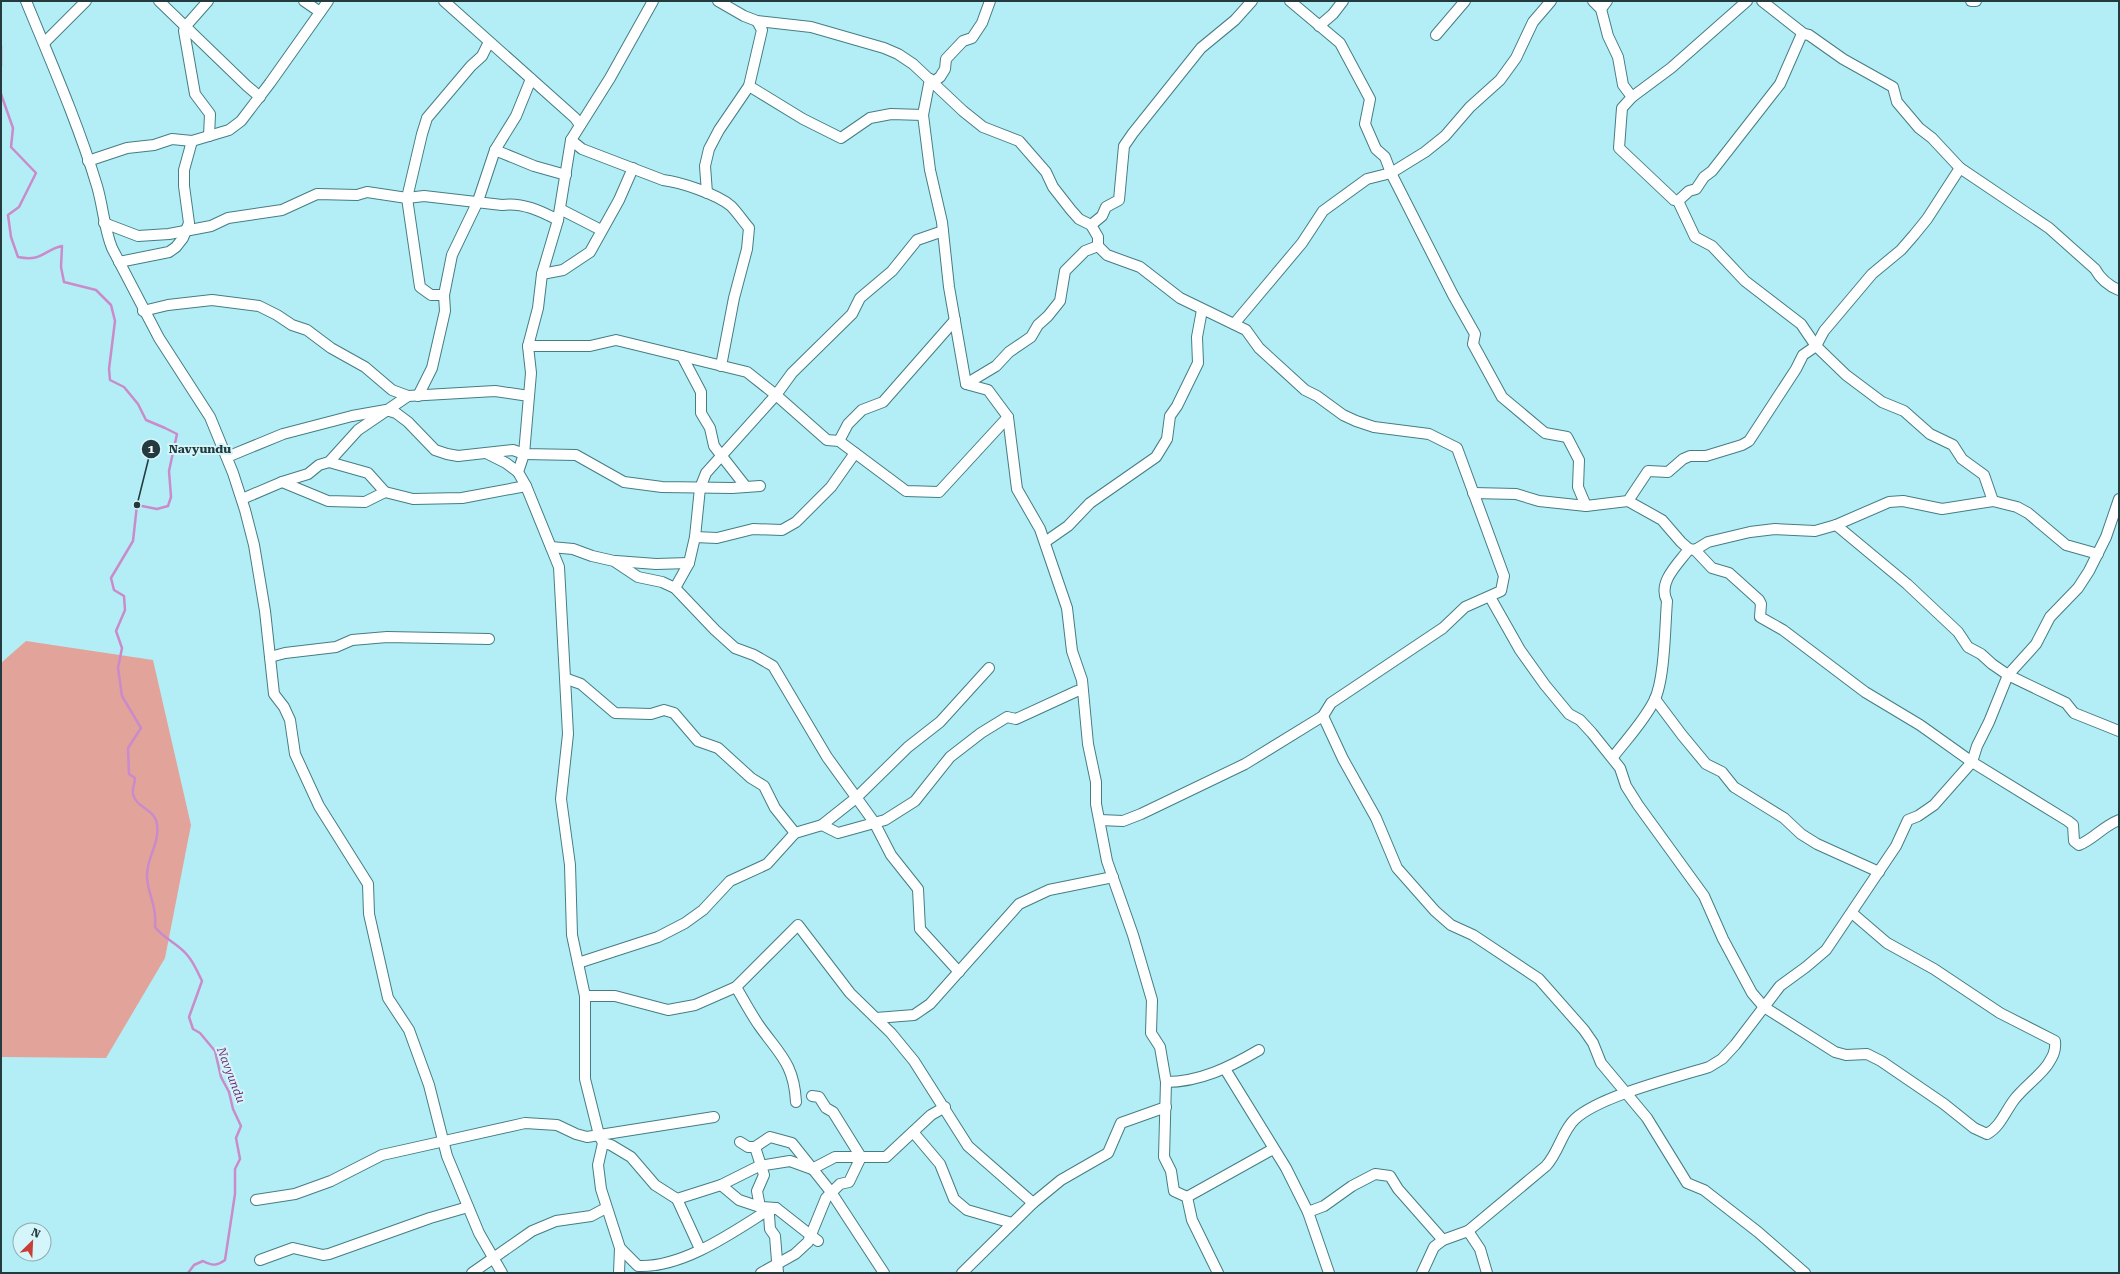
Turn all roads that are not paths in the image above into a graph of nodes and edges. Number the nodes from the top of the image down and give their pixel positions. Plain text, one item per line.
1 (26, 1) edge
2 (86, 1) edge
3 (159, 1) edge
4 (208, 1) edge
5 (304, 1) edge
6 (328, 1) edge
7 (444, 1) edge
8 (653, 1) edge
9 (718, 1) edge
10 (990, 1) edge
11 (1252, 1) edge
12 (1290, 1) edge
13 (1343, 1) edge
14 (1464, 1) edge
15 (1551, 1) edge
16 (1593, 1) edge
17 (1747, 1) edge
18 (1762, 1) edge
19 (1971, 1) edge
20 (1976, 1) edge
21 (1604, 5) edge
22 (320, 12) junction
23 (758, 21) junction
24 (1319, 26) junction
25 (185, 27) junction
26 (1804, 34) junction
27 (1436, 35) dead end
28 (45, 42) junction
29 (489, 42) junction
30 (531, 79) junction
31 (931, 81) junction
32 (749, 86) junction
33 (260, 97) junction
34 (1632, 97) junction
35 (923, 115) junction
36 (580, 125) junction
37 (210, 136) junction
38 (572, 140) junction
39 (192, 141) junction
40 (495, 150) junction
41 (88, 161) junction
42 (633, 168) junction
43 (1960, 168) junction
44 (1391, 173) junction
45 (566, 175) junction
46 (706, 193) junction
47 (407, 198) junction
48 (478, 201) junction
49 (1678, 201) junction
50 (560, 209) junction
51 (558, 220) junction
52 (104, 223) junction
53 (1091, 225) junction
54 (601, 230) junction
55 (186, 231) junction
56 (943, 231) junction
57 (1098, 246) junction
58 (119, 262) junction
59 (542, 274) junction
60 (2119, 290) edge
61 (444, 295) junction
62 (1202, 310) junction
63 (143, 311) junction
64 (955, 320) junction
65 (1234, 324) junction
66 (528, 346) junction
67 (1816, 346) junction
68 (682, 356) junction
69 (721, 366) junction
70 (966, 384) junction
71 (776, 395) junction
72 (413, 396) junction
73 (529, 396) junction
74 (386, 410) junction
75 (1008, 417) junction
76 (839, 441) junction
77 (485, 453) junction
78 (855, 453) junction
79 (524, 454) junction
80 (721, 456) junction
81 (226, 457) junction
82 (329, 462) junction
83 (518, 472) junction
84 (282, 482) junction
85 (526, 486) junction
86 (760, 486) dead end
87 (746, 487) junction
88 (700, 488) junction
89 (385, 492) junction
90 (1473, 493) junction
91 (242, 499) junction
92 (2119, 499) edge
93 (1628, 500) junction
94 (1993, 501) junction
95 (1586, 506) junction
96 (1836, 526) junction
97 (695, 537) junction
98 (1045, 542) junction
99 (551, 547) junction
100 (1692, 550) junction
101 (2098, 554) junction
102 (614, 561) junction
103 (689, 563) junction
104 (675, 588) junction
105 (1490, 597) junction
106 (490, 639) dead end
107 (270, 657) junction
108 (988, 668) dead end
109 (2008, 675) junction
110 (567, 679) junction
111 (1082, 691) junction
112 (1655, 699) junction
113 (1324, 716) junction
114 (2119, 731) edge
115 (1613, 757) junction
116 (1972, 762) junction
117 (856, 798) junction
118 (1100, 820) junction
119 (2119, 820) edge
120 (874, 822) junction
121 (822, 825) junction
122 (795, 833) junction
123 (1879, 872) junction
124 (1113, 877) junction
125 (1852, 913) junction
126 (578, 963) junction
127 (959, 972) junction
128 (736, 987) junction
129 (584, 996) junction
130 (1764, 1007) junction
131 (876, 1018) junction
132 (1259, 1050) dead end
133 (1225, 1069) junction
134 (1166, 1082) junction
135 (1627, 1094) junction
136 (812, 1096) dead end
137 (796, 1102) dead end
138 (944, 1107) junction
139 (1166, 1107) junction
140 (714, 1117) dead end
141 (913, 1132) junction
142 (601, 1139) junction
143 (444, 1142) junction
144 (740, 1142) dead end
145 (755, 1147) junction
146 (1273, 1149) junction
147 (861, 1157) junction
148 (760, 1166) junction
149 (812, 1169) junction
150 (721, 1185) junction
151 (831, 1192) junction
152 (1187, 1197) junction
153 (677, 1199) junction
154 (256, 1200) dead end
155 (1033, 1203) junction
156 (468, 1207) junction
157 (606, 1208) junction
158 (762, 1210) junction
159 (1308, 1212) junction
160 (1012, 1223) junction
161 (1468, 1231) junction
162 (810, 1235) junction
163 (1443, 1240) junction
164 (818, 1242) dead end
165 (620, 1248) junction
166 (700, 1249) junction
167 (493, 1256) junction
168 (260, 1260) dead end
169 (778, 1268) edge
170 (472, 1273) edge
171 (502, 1273) edge
172 (619, 1273) edge
173 (761, 1273) edge
174 (884, 1273) edge
175 (962, 1273) edge
176 (1218, 1273) edge
177 (1329, 1273) edge
178 (1422, 1273) edge
179 (1487, 1273) edge
180 (1805, 1273) edge

1 - 28 street
2 - 28 street
3 - 25 street
4 - 25 street
5 - 22 street
6 - 22 street
7 - 29 street
8 - 36 street
9 - 23 street
10 - 31 street
11 - 53 street
12 - 24 street
13 - 24 street
14 - 27 street
15 - 44 street
16 - 21 street
17 - 34 street
18 - 26 street
19 - 20 street
21 - 34 street
22 - 33 street
23 - 31 street
23 - 32 street
24 - 44 street
25 - 33 street
25 - 37 street
26 - 43 street
26 - 49 street
28 - 41 street
29 - 30 street
29 - 47 street
30 - 36 street
30 - 40 street
31 - 35 street
31 - 53 street
32 - 35 street
32 - 46 street
33 - 37 street
34 - 49 street
35 - 56 street
36 - 38 street
37 - 39 street
38 - 42 street
38 - 45 street
39 - 41 street
39 - 55 street
40 - 45 street
40 - 48 street
41 - 52 street
42 - 46 street
42 - 54 street
43 - 60 street
43 - 67 street
44 - 65 street
44 - 95 street
45 - 50 street
46 - 69 street
47 - 48 street
47 - 55 street
47 - 61 street
48 - 51 street
48 - 61 street
49 - 67 street
50 - 51 street
50 - 54 street
51 - 59 street
52 - 55 street
52 - 58 street
53 - 57 street
54 - 59 street
55 - 58 street
56 - 64 street
56 - 71 street
57 - 62 street
57 - 70 street
58 - 63 street
59 - 66 street
61 - 72 street
62 - 65 street
62 - 98 street
63 - 72 street
63 - 81 street
64 - 70 street
64 - 76 street
65 - 90 street
66 - 68 street
66 - 73 street
67 - 93 street
67 - 94 street
68 - 69 street
68 - 80 street
69 - 71 street
70 - 75 street
71 - 76 street
71 - 80 street
72 - 73 street
72 - 74 street
73 - 79 street
74 - 77 street
74 - 81 street
74 - 82 street
75 - 78 street
75 - 98 street
76 - 78 street
77 - 79 street
77 - 83 street
78 - 97 street
79 - 83 street
79 - 88 street
80 - 87 street
80 - 88 street
81 - 91 street
82 - 84 street
82 - 89 street
83 - 85 street
84 - 89 street
84 - 91 street
85 - 89 street
85 - 99 street
86 - 87 street
87 - 88 street
88 - 97 street
90 - 95 street
90 - 105 street
91 - 107 street
92 - 101 street
93 - 95 street
93 - 100 street
94 - 96 street
94 - 101 street
96 - 100 street
96 - 109 street
97 - 103 street
98 - 111 street
99 - 102 street
99 - 110 street
100 - 112 street
100 - 116 street
101 - 109 street
102 - 103 street
102 - 104 street
103 - 104 street
104 - 117 street
105 - 113 street
105 - 115 street
106 - 107 street
107 - 143 street
108 - 117 street
109 - 114 street
109 - 116 street
110 - 122 street
110 - 126 street
111 - 118 street
111 - 120 street
112 - 115 street
112 - 123 street
113 - 118 street
113 - 135 street
115 - 130 street
116 - 119 street
116 - 123 street
117 - 120 street
117 - 121 street
118 - 124 street
120 - 121 street
120 - 127 street
121 - 122 street
122 - 126 street
123 - 125 street
124 - 127 street
124 - 134 street
125 - 130 street
125 - 130 street
126 - 129 street
127 - 131 street
128 - 129 street
128 - 131 street
128 - 137 street
129 - 142 street
130 - 135 street
131 - 138 street
132 - 133 street
133 - 134 street
133 - 146 street
134 - 139 street
135 - 161 street
135 - 180 street
136 - 147 street
138 - 141 street
138 - 155 street
139 - 152 street
139 - 155 street
140 - 142 street
141 - 147 street
141 - 160 street
142 - 143 street
142 - 153 street
142 - 157 street
143 - 154 street
143 - 156 street
144 - 145 street
145 - 148 street
145 - 149 street
146 - 152 street
146 - 159 street
147 - 149 street
147 - 151 street
148 - 149 street
148 - 150 street
148 - 158 street
149 - 151 street
150 - 153 street
150 - 158 street
151 - 162 street
151 - 174 street
152 - 176 street
153 - 166 street
155 - 160 street
156 - 167 street
156 - 168 street
157 - 165 street
157 - 167 street
158 - 162 street
158 - 166 street
158 - 169 street
159 - 163 street
159 - 177 street
160 - 175 street
161 - 163 street
161 - 179 street
162 - 164 street
162 - 169 street
163 - 178 street
165 - 166 street
165 - 172 street
167 - 170 street
167 - 171 street
169 - 173 street

